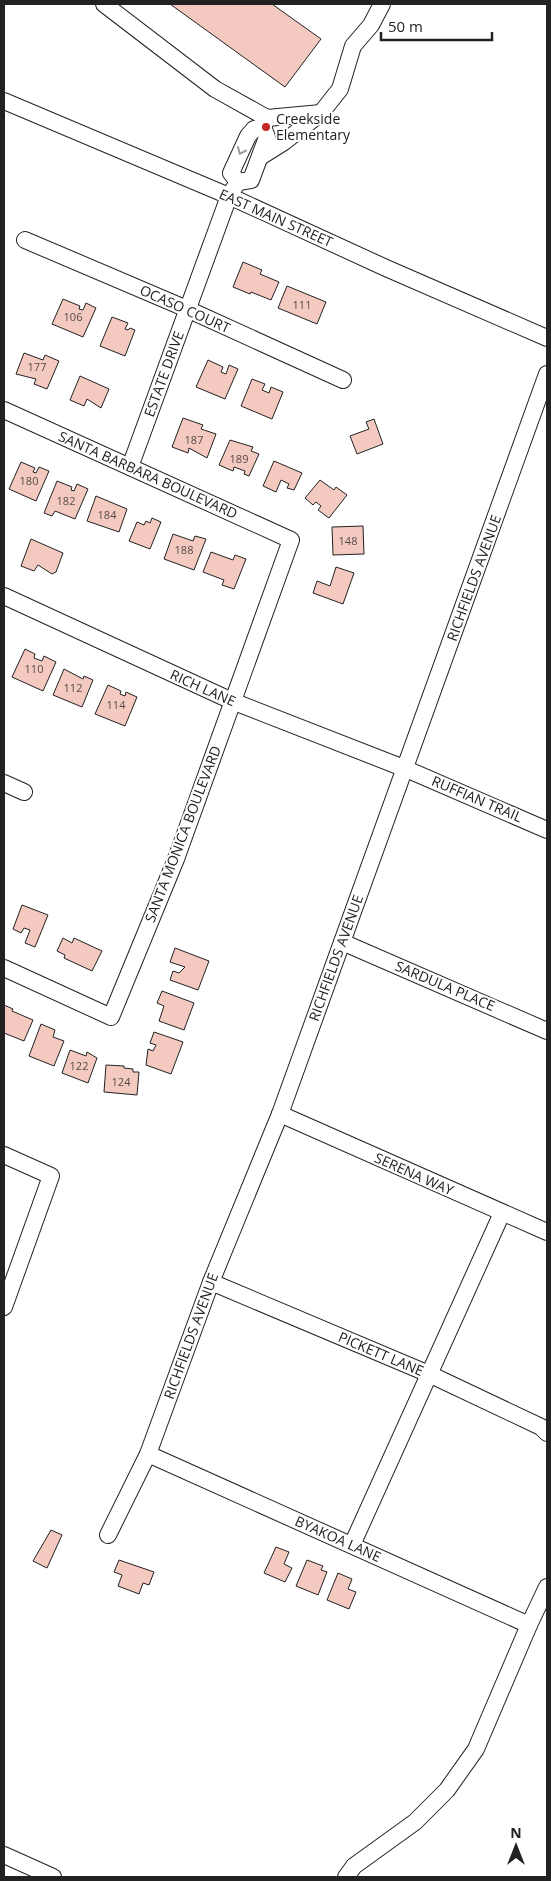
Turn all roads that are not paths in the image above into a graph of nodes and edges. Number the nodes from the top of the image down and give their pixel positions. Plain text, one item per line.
1 (104, 4) edge
2 (382, 4) edge
3 (4, 100) edge
4 (321, 114) junction
5 (265, 123) junction
6 (260, 157) junction
7 (238, 182) junction
8 (229, 196) junction
9 (26, 240) dead end
10 (187, 309) junction
11 (547, 338) edge
12 (547, 374) edge
13 (343, 380) dead end
14 (4, 410) edge
15 (130, 467) junction
16 (291, 540) joint
17 (4, 596) edge
18 (232, 701) junction
19 (406, 769) junction
20 (4, 783) edge
21 (24, 792) dead end
22 (547, 830) edge
23 (342, 942) junction
24 (4, 968) edge
25 (547, 1031) edge
26 (280, 1114) junction
27 (4, 1155) edge
28 (502, 1213) junction
29 (547, 1232) edge
30 (211, 1282) junction
31 (4, 1307) edge
32 (429, 1374) junction
33 (547, 1433) edge
34 (148, 1454) junction
35 (108, 1535) dead end
36 (352, 1545) junction
37 (547, 1588) edge
38 (529, 1624) junction
39 (4, 1855) edge
40 (53, 1877) edge
41 (346, 1877) edge

1 - 5 street
2 - 4 street
3 - 8 street, EAST MAIN STREET
4 - 5 street
4 - 6 street
5 - 6 street
5 -> 7 street
6 - 7 street
7 - 8 street, ESTATE DRIVE
8 - 10 street, ESTATE DRIVE
8 - 11 street, EAST MAIN STREET
9 - 10 street, OCASO COURT
10 - 13 street, OCASO COURT
10 - 15 street, ESTATE DRIVE
12 - 19 street, RICHFIELDS AVENUE
14 - 15 street, SANTA BARBARA BOULEVARD
15 - 16 street, SANTA BARBARA BOULEVARD
16 - 18 street, SANTA MONICA BOULEVARD
17 - 18 street, RICH LANE
18 - 19 street, RICH LANE
18 - 24 street, SANTA MONICA BOULEVARD
19 - 22 street, RUFFIAN TRAIL
19 - 23 street, RICHFIELDS AVENUE
20 - 21 street
23 - 25 street, SARDULA PLACE
23 - 26 street, RICHFIELDS AVENUE
26 - 28 street, SERENA WAY
26 - 30 street, RICHFIELDS AVENUE
27 - 31 street
28 - 29 street, SERENA WAY
28 - 32 street
30 - 32 street, PICKETT LANE
30 - 34 street, RICHFIELDS AVENUE
32 - 33 street, PICKETT LANE
32 - 36 street
34 - 35 street, RICHFIELDS AVENUE
34 - 36 street, BYAKOA LANE
36 - 38 street, BYAKOA LANE
37 - 38 street
38 - 41 street
39 - 40 street

